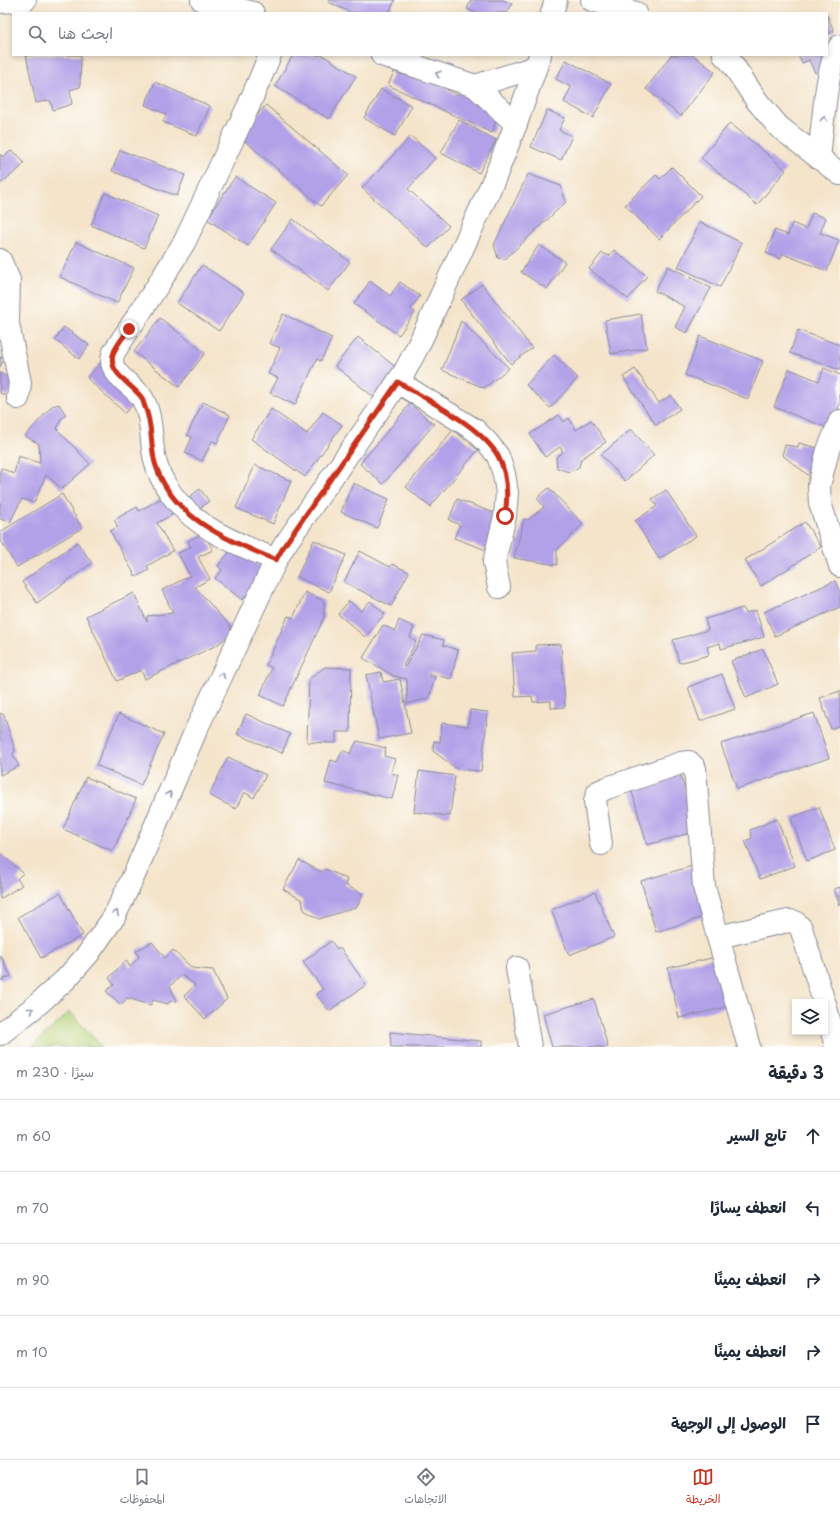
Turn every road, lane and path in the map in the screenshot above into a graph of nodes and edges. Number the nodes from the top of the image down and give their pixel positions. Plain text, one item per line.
1 (25, 0) edge
2 (202, 0) edge
3 (556, 0) edge
4 (592, 0) edge
5 (0, 2) edge
6 (248, 12) edge
7 (552, 12) edge
8 (633, 12) edge
9 (840, 46) edge
10 (270, 56) edge
11 (385, 56) edge
12 (725, 56) edge
13 (538, 61) edge
14 (475, 86) junction
15 (516, 124) junction
16 (819, 158) junction
17 (840, 174) edge
18 (0, 260) edge
19 (398, 382) junction
20 (18, 398) dead end
21 (840, 421) edge
22 (276, 560) junction
23 (840, 566) edge
24 (499, 587) dead end
25 (601, 844) dead end
26 (718, 937) junction
27 (517, 968) dead end
28 (824, 999) edge
29 (828, 1015) edge
30 (0, 1034) edge
31 (530, 1047) edge
32 (749, 1047) edge
33 (836, 1047) edge

1 - 5 street
2 - 6 street
3 - 7 street
4 - 8 street
16 -> 9 street
10 - 22 street
14 -> 11 street
12 - 16 street
13 - 14 street
13 - 15 street
14 - 15 street
15 - 19 street
16 - 17 street
18 - 20 street
19 - 22 street
19 - 24 street
21 - 23 street
30 -> 22 street
25 - 26 street
26 - 28 street
26 - 32 street
27 - 31 street
29 - 33 street

